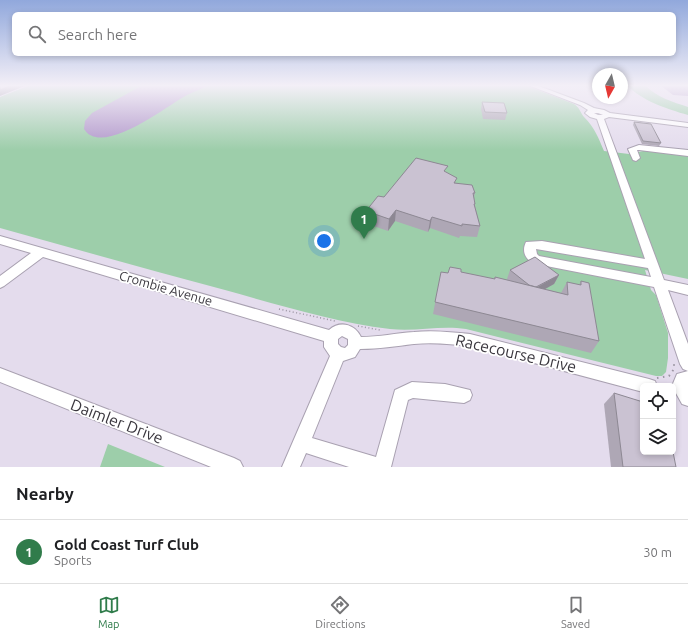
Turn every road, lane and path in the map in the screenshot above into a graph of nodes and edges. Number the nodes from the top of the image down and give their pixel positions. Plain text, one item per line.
1 (587, 107) edge
2 (600, 114) junction
3 (688, 125) edge
4 (688, 153) edge
5 (636, 158) dead end
6 (0, 240) edge
7 (41, 252) junction
8 (653, 265) junction
9 (0, 283) edge
10 (660, 284) junction
11 (688, 290) edge
12 (332, 337) junction
13 (357, 343) junction
14 (339, 353) junction
15 (688, 364) edge
16 (0, 375) edge
17 (640, 384) edge
18 (464, 395) dead end
19 (301, 443) junction
20 (234, 467) edge
21 (292, 467) edge
22 (378, 467) edge
23 (382, 467) edge

1 - 2 street
2 - 3 street
2 - 8 street
4 - 5 street
6 - 7 street, Crombie Avenue
7 - 9 street
7 - 12 street, Crombie Avenue
8 - 10 street
8 - 10 street
10 - 11 street
10 - 15 street
12 - 13 street
12 - 14 street
13 - 14 street
13 - 17 street, Racecourse Drive
14 - 19 street
16 - 20 street, Daimler Drive
18 - 23 street
19 - 21 street
19 - 22 street

